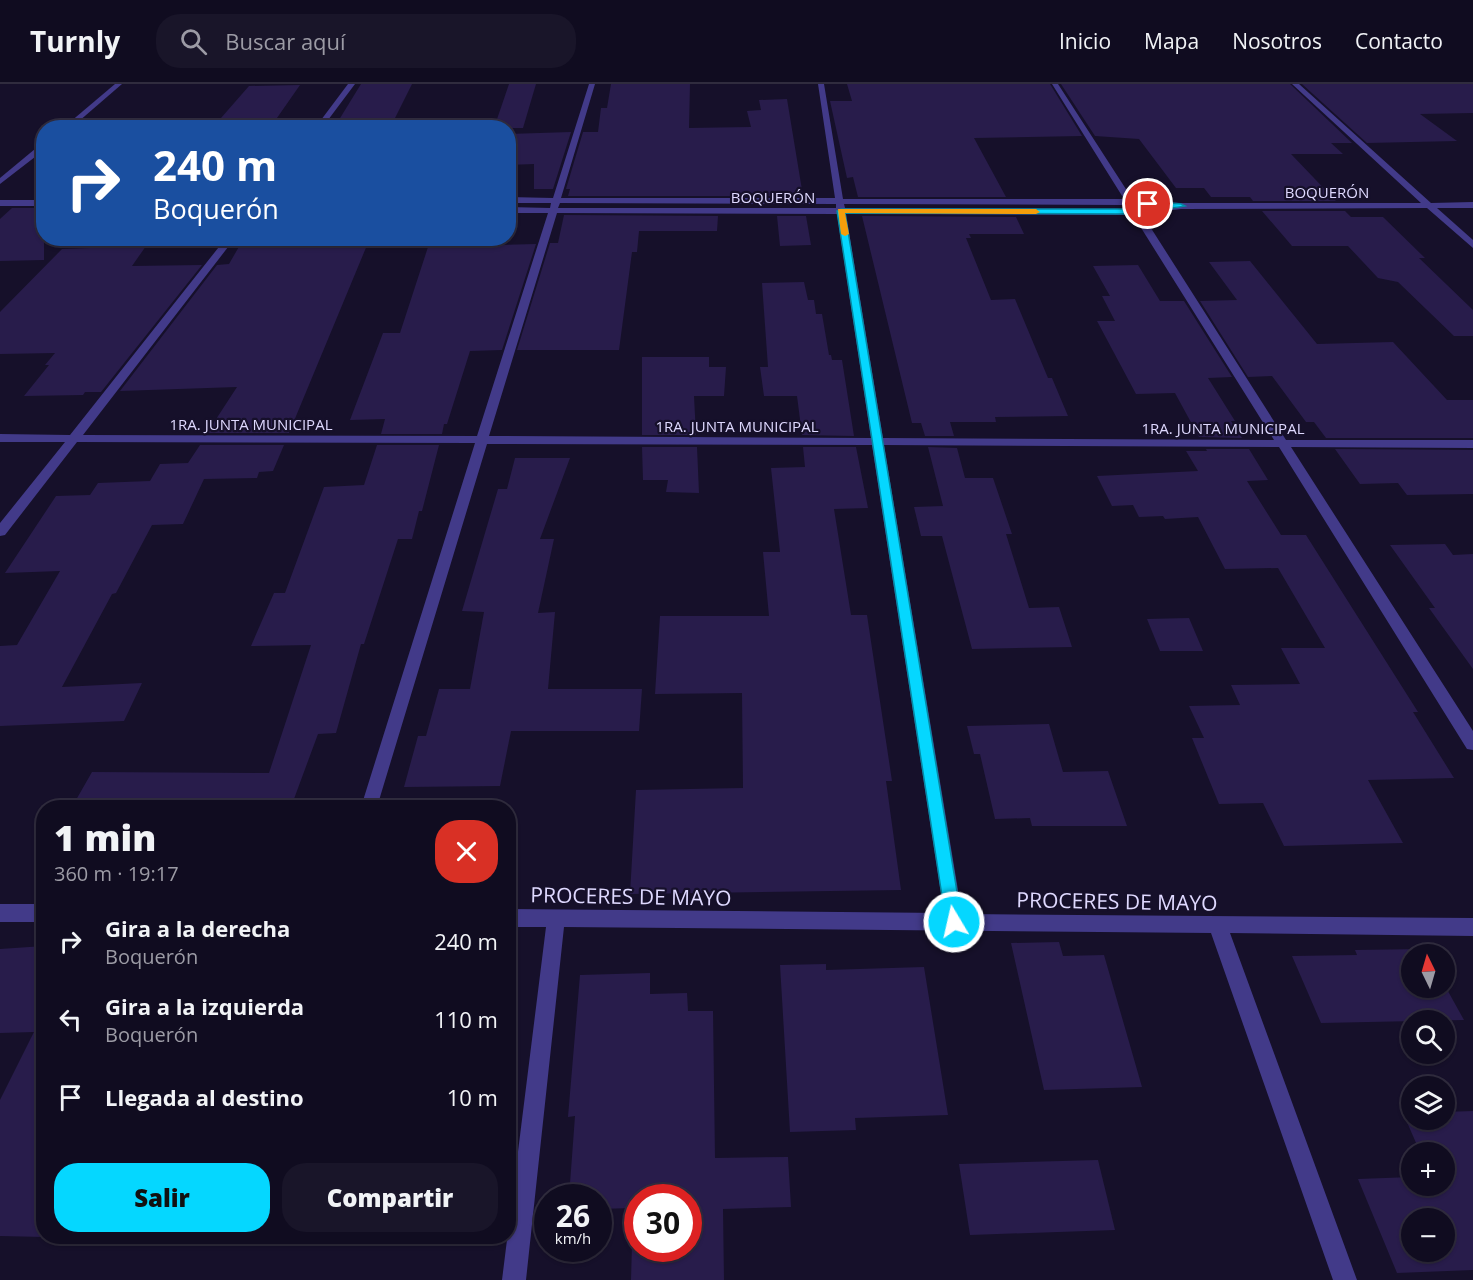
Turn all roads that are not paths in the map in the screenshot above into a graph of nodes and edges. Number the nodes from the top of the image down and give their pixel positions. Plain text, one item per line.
1 (119, 84) edge
2 (352, 84) edge
3 (592, 84) edge
4 (821, 84) edge
5 (1055, 84) edge
6 (1295, 84) edge
7 (76, 120) edge
8 (324, 120) edge
9 (36, 153) edge
10 (0, 182) edge
11 (516, 201) edge
12 (0, 203) edge
13 (36, 203) edge
14 (554, 205) junction
15 (1429, 205) junction
16 (1473, 205) edge
17 (840, 206) junction
18 (1134, 207) junction
19 (516, 209) edge
20 (1473, 245) edge
21 (225, 246) edge
22 (0, 438) edge
23 (74, 438) junction
24 (482, 440) junction
25 (878, 442) junction
26 (1282, 443) junction
27 (1473, 444) edge
28 (0, 532) edge
29 (1473, 744) edge
30 (371, 800) edge
31 (0, 913) edge
32 (36, 914) edge
33 (516, 918) edge
34 (556, 918) junction
35 (954, 922) junction
36 (1217, 924) junction
37 (1473, 927) edge
38 (514, 1280) edge
39 (1345, 1280) edge

1 - 7 street
2 - 8 street
3 - 14 street
4 - 17 street
5 - 18 street
6 - 15 street
9 - 10 street
11 - 14 street, BOQUERÓN
12 - 13 street
14 - 17 street, BOQUERÓN
14 - 19 street, BOQUERÓN
14 - 24 street
15 - 16 street, BOQUERÓN
15 - 18 street, BOQUERÓN
15 - 20 street
17 - 18 street, BOQUERÓN
17 - 25 street
18 - 26 street
21 - 23 street
22 - 23 street, 1RA. JUNTA MUNICIPAL
23 - 24 street, 1RA. JUNTA MUNICIPAL
23 - 28 street
24 - 25 street, 1RA. JUNTA MUNICIPAL
24 - 30 street
25 - 26 street, 1RA. JUNTA MUNICIPAL
25 - 35 street
26 - 27 street, 1RA. JUNTA MUNICIPAL
26 - 29 street
31 - 32 street
33 - 34 street, PROCERES DE MAYO
34 - 35 street, PROCERES DE MAYO
34 - 38 street
35 - 36 street, PROCERES DE MAYO
36 - 37 street, PROCERES DE MAYO
36 - 39 street

